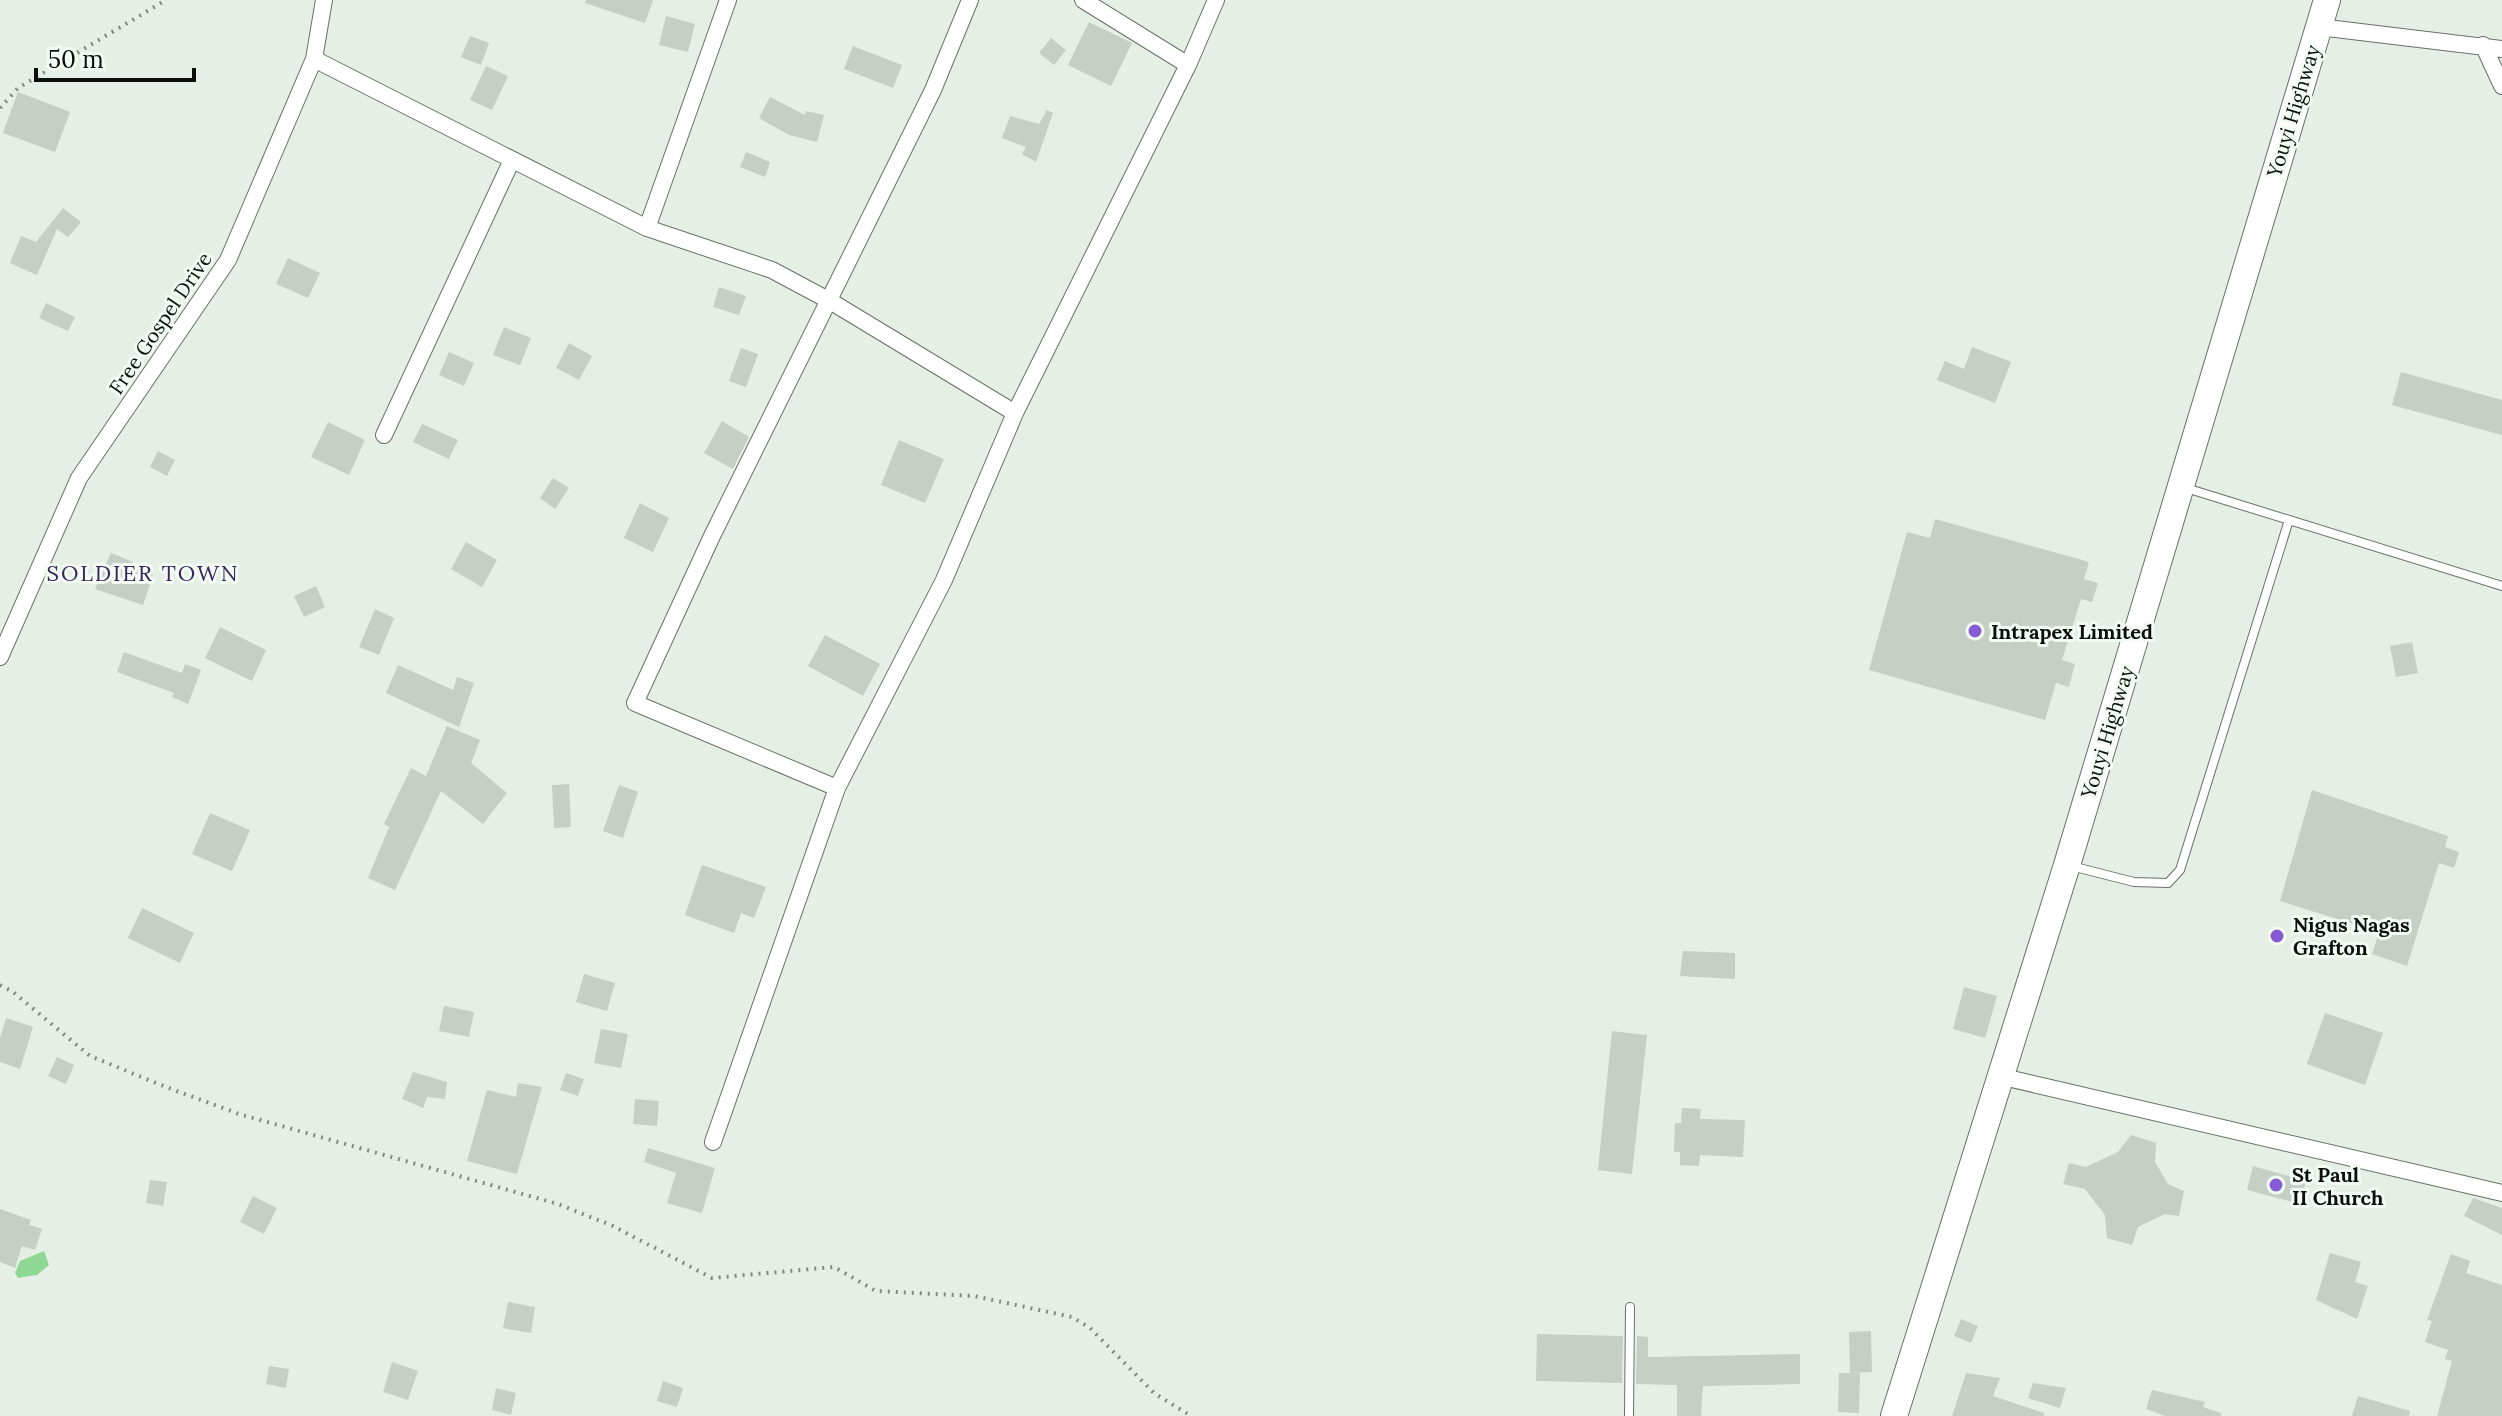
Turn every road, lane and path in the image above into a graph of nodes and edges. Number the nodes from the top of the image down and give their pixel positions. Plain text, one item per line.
1 (166, 0) edge
2 (324, 0) edge
3 (728, 0) edge
4 (970, 0) edge
5 (1083, 0) edge
6 (1216, 0) edge
7 (2327, 0) edge
8 (2319, 27) junction
9 (2483, 45) junction
10 (2502, 49) edge
11 (314, 59) junction
12 (1188, 65) junction
13 (2502, 86) edge
14 (0, 108) edge
15 (511, 162) junction
16 (647, 228) junction
17 (830, 301) junction
18 (1015, 413) junction
19 (384, 435) dead end
20 (2181, 487) junction
21 (2289, 520) junction
22 (2502, 586) edge
23 (0, 657) edge
24 (837, 788) junction
25 (2067, 865) junction
26 (0, 985) edge
27 (1999, 1076) junction
28 (713, 1142) dead end
29 (2502, 1193) edge
30 (1630, 1307) dead end
31 (1191, 1416) edge
32 (1629, 1416) edge
33 (1894, 1416) edge

1 - 14 path
2 - 11 street, Free Gospel Drive
3 - 16 street
4 - 17 street
5 - 12 street
6 - 12 street
7 - 8 main road, Youyi Highway
8 - 9 street
8 - 20 main road, Youyi Highway
9 - 10 street
9 - 13 street
11 - 15 street
11 - 23 street, Free Gospel Drive
12 - 18 street
15 - 16 street
15 - 19 street
16 - 17 street
17 - 18 street
17 - 24 street
18 - 24 street
20 - 21 lane
20 - 25 main road, Youyi Highway
21 - 22 lane
21 - 25 lane
24 - 28 street
25 - 27 main road, Youyi Highway
26 - 31 path
27 - 29 street
27 - 33 main road, Youyi Highway
30 - 32 lane

